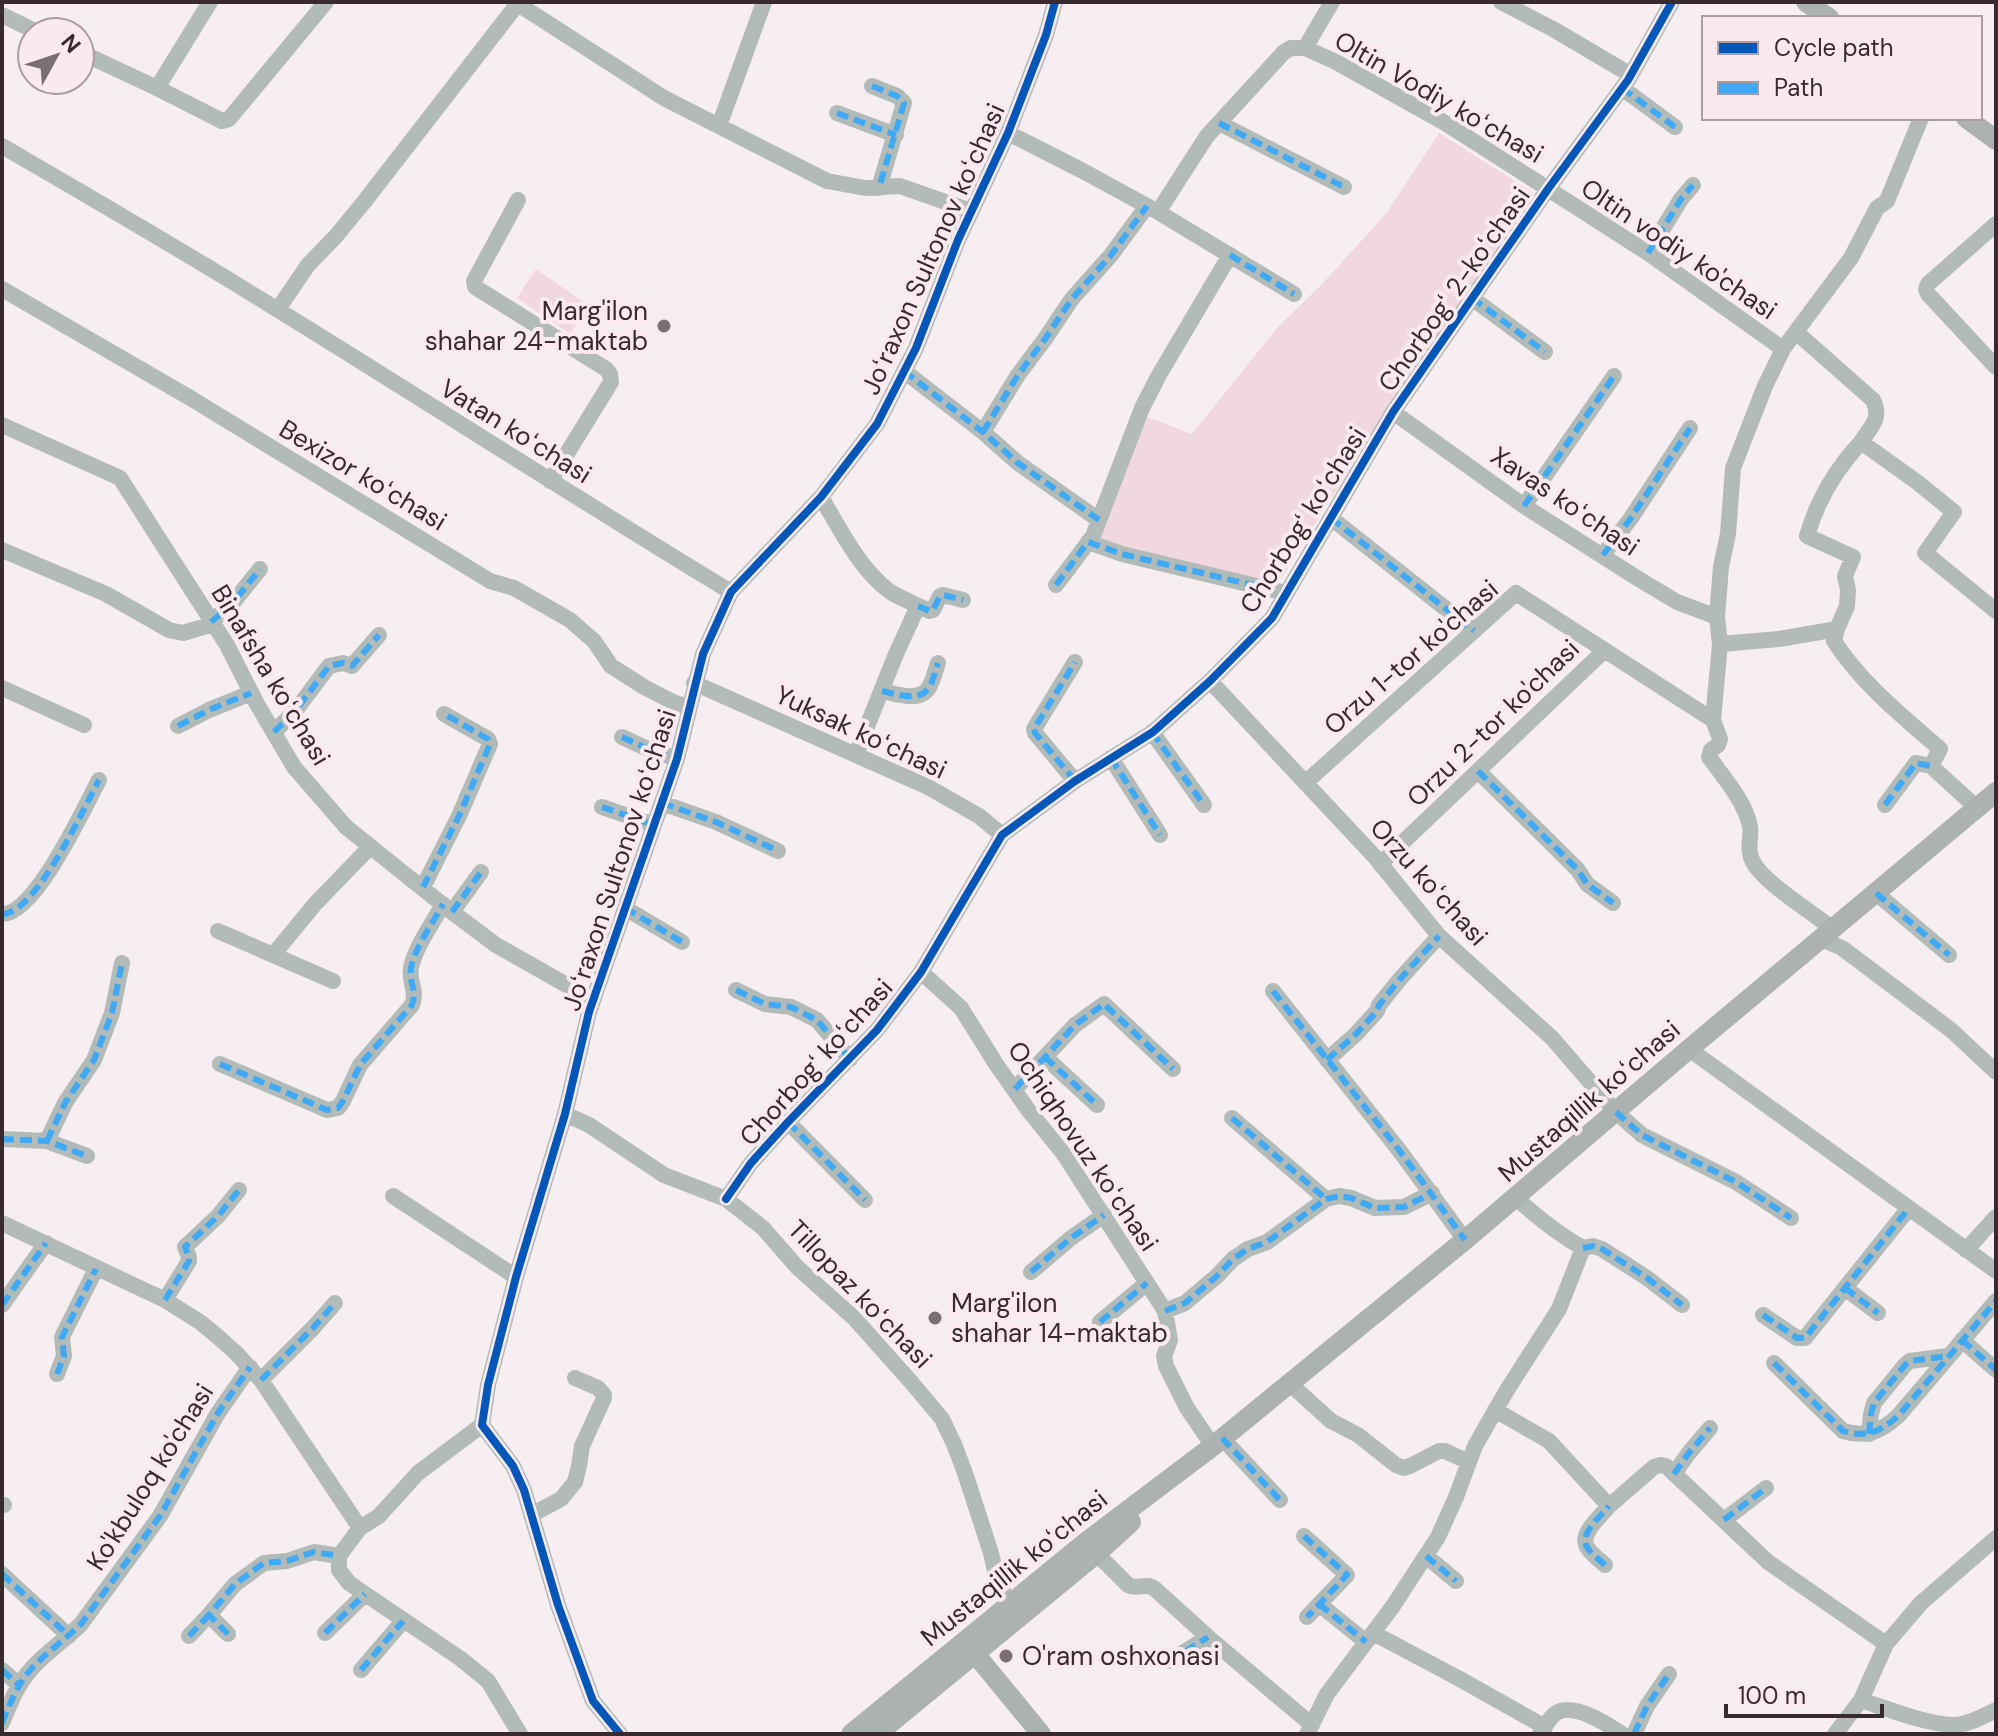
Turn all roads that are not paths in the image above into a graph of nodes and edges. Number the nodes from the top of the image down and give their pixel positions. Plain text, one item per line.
1 (210, 2) edge
2 (326, 2) edge
3 (764, 2) edge
4 (1055, 2) edge
5 (1332, 2) edge
6 (1501, 2) edge
7 (1672, 2) edge
8 (1806, 2) edge
9 (519, 3) edge
10 (1826, 16) edge
11 (1305, 48) junction
12 (96, 59) edge
13 (1626, 81) junction
14 (872, 86) dead end
15 (157, 88) junction
16 (837, 113) dead end
17 (1920, 120) edge
18 (1969, 120) edge
19 (1219, 123) junction
20 (719, 126) junction
21 (1675, 127) dead end
22 (1008, 133) junction
23 (896, 135) junction
24 (1996, 140) edge
25 (2, 146) edge
26 (1693, 185) dead end
27 (1344, 187) dead end
28 (879, 188) junction
29 (1548, 189) junction
30 (518, 200) dead end
31 (1152, 209) junction
32 (971, 211) junction
33 (1996, 224) edge
34 (1648, 253) junction
35 (1230, 255) junction
36 (2, 289) edge
37 (1294, 294) dead end
38 (1472, 298) junction
39 (278, 309) junction
40 (1796, 332) junction
41 (1783, 349) junction
42 (1545, 352) dead end
43 (1996, 367) edge
44 (904, 371) junction
45 (1614, 376) dead end
46 (1393, 412) junction
47 (2, 425) edge
48 (1690, 428) dead end
49 (983, 432) junction
50 (1861, 442) junction
51 (550, 481) junction
52 (821, 497) junction
53 (1524, 506) junction
54 (1331, 518) junction
55 (1099, 520) junction
56 (1088, 542) junction
57 (2, 550) edge
58 (1603, 555) junction
59 (260, 569) dead end
60 (1056, 585) dead end
61 (731, 592) junction
62 (1286, 593) junction
63 (963, 600) dead end
64 (918, 606) junction
65 (1996, 611) edge
66 (1717, 617) junction
67 (212, 623) junction
68 (1837, 629) junction
69 (1474, 631) junction
70 (379, 635) dead end
71 (1720, 644) junction
72 (1605, 650) junction
73 (1075, 662) dead end
74 (938, 663) dead end
75 (1210, 681) junction
76 (694, 683) junction
77 (2, 688) edge
78 (882, 691) junction
79 (251, 693) junction
80 (689, 707) junction
81 (444, 714) dead end
82 (1713, 720) junction
83 (84, 725) dead end
84 (178, 726) dead end
85 (274, 732) junction
86 (1152, 732) junction
87 (622, 737) dead end
88 (856, 754) junction
89 (1111, 758) junction
90 (677, 759) junction
91 (1931, 766) junction
92 (1478, 771) junction
93 (99, 780) dead end
94 (1075, 781) junction
95 (1305, 783) junction
96 (1996, 792) edge
97 (662, 803) junction
98 (1204, 805) dead end
99 (1885, 805) dead end
100 (602, 807) dead end
101 (1977, 808) junction
102 (654, 825) junction
103 (1002, 835) junction
104 (1160, 835) dead end
105 (370, 847) junction
106 (778, 851) dead end
107 (1380, 864) junction
108 (481, 872) dead end
109 (423, 887) junction
110 (1876, 893) junction
111 (1613, 903) dead end
112 (448, 908) junction
113 (625, 908) junction
114 (2, 914) edge
115 (218, 931) dead end
116 (1827, 934) junction
117 (1439, 936) junction
118 (682, 942) dead end
119 (273, 955) junction
120 (1949, 955) dead end
121 (122, 963) dead end
122 (921, 972) junction
123 (333, 981) dead end
124 (736, 990) dead end
125 (1273, 991) dead end
126 (593, 1000) junction
127 (1689, 1049) junction
128 (1045, 1057) junction
129 (850, 1059) junction
130 (1327, 1060) junction
131 (220, 1064) dead end
132 (1173, 1069) dead end
133 (1996, 1072) edge
134 (1015, 1089) junction
135 (1097, 1105) dead end
136 (1616, 1112) junction
137 (565, 1114) junction
138 (1232, 1118) dead end
139 (788, 1122) junction
140 (2, 1139) edge
141 (47, 1141) junction
142 (87, 1156) dead end
143 (239, 1190) dead end
144 (1432, 1193) junction
145 (393, 1196) dead end
146 (1516, 1198) junction
147 (726, 1199) junction
148 (1326, 1199) junction
149 (865, 1200) dead end
150 (1909, 1208) junction
151 (1104, 1215) junction
152 (1996, 1217) edge
153 (1791, 1218) dead end
154 (2, 1223) edge
155 (1465, 1240) junction
156 (46, 1243) junction
157 (1583, 1248) junction
158 (1966, 1250) junction
159 (96, 1269) junction
160 (1996, 1271) edge
161 (1031, 1272) dead end
162 (516, 1277) junction
163 (1147, 1283) junction
164 (1845, 1288) junction
165 (165, 1300) junction
166 (1996, 1301) edge
167 (335, 1303) dead end
168 (2, 1305) edge
169 (1682, 1305) dead end
170 (1165, 1311) junction
171 (1878, 1313) dead end
172 (1763, 1315) dead end
173 (1100, 1322) dead end
174 (1962, 1340) junction
175 (1948, 1356) junction
176 (1774, 1363) dead end
177 (1996, 1370) edge
178 (57, 1374) dead end
179 (255, 1374) junction
180 (575, 1378) dead end
181 (1288, 1382) junction
182 (1495, 1410) junction
183 (482, 1425) junction
184 (1710, 1428) dead end
185 (1869, 1434) junction
186 (1217, 1442) junction
187 (1469, 1462) junction
188 (1674, 1474) junction
189 (1766, 1488) dead end
190 (1280, 1500) dead end
191 (1609, 1506) junction
192 (531, 1515) junction
193 (1724, 1520) junction
194 (360, 1528) junction
195 (1304, 1536) dead end
196 (1996, 1538) edge
197 (1091, 1548) junction
198 (339, 1556) junction
199 (1426, 1556) junction
200 (1605, 1565) dead end
201 (2, 1574) edge
202 (1456, 1581) dead end
203 (365, 1594) junction
204 (1319, 1604) junction
205 (1009, 1605) junction
206 (209, 1615) junction
207 (1307, 1617) dead end
208 (403, 1621) junction
209 (325, 1633) dead end
210 (228, 1634) dead end
211 (69, 1636) junction
212 (189, 1636) dead end
213 (1208, 1637) junction
214 (1370, 1638) junction
215 (1886, 1644) junction
216 (970, 1648) junction
217 (1170, 1661) dead end
218 (2, 1670) edge
219 (361, 1670) dead end
220 (1669, 1674) dead end
221 (19, 1685) junction
222 (1861, 1700) junction
223 (1996, 1710) edge
224 (2, 1723) edge
225 (1309, 1730) edge
226 (1543, 1731) edge
227 (520, 1734) edge
228 (620, 1734) edge
229 (851, 1734) edge
230 (877, 1734) edge
231 (1041, 1734) edge
232 (1622, 1734) edge
233 (1634, 1734) edge
234 (1835, 1734) edge

1 - 15 street
2 - 15 street
3 - 20 street
4 - 22 street, Joʻraxon Sultonov koʻchasi
5 - 11 street, Oltin Vodiy koʻchasi
6 - 13 street
7 - 13 street
8 - 10 main road
9 - 20 street
9 - 39 street
11 - 19 street, Oltin Vodiy koʻchasi
11 - 29 street, Oltin Vodiy koʻchasi
12 - 15 street
13 - 21 street
13 - 29 street
14 - 23 street
16 - 23 street
17 - 40 street
18 - 24 main road
19 - 27 street
19 - 31 street, Oltin Vodiy koʻchasi
20 - 28 street
22 - 31 street
22 - 32 street, Joʻraxon Sultonov koʻchasi
23 - 28 street
25 - 39 street, Vatan koʻchasi
26 - 34 street
28 - 32 street
29 - 34 street, Oltin vodiy ko'chasi
29 - 38 street, Chorbogʻ 2-koʻchasi
30 - 51 street
31 - 35 street
31 - 49 street, Oltin Vodiy koʻchasi
32 - 44 street, Joʻraxon Sultonov koʻchasi
33 - 43 street
34 - 41 street, Oltin vodiy ko'chasi
35 - 37 street
35 - 55 street
36 - 80 street, Bexizor koʻchasi
38 - 42 street
38 - 46 street, Chorbogʻ 2-koʻchasi
39 - 51 street, Vatan koʻchasi
40 - 41 street
40 - 50 street
41 - 66 street
44 - 49 street
44 - 52 street, Joʻraxon Sultonov koʻchasi
45 - 53 street
46 - 53 street, Xavas koʻchasi
46 - 54 street, Chorbogʻ koʻchasi
47 - 67 street, Binafsha koʻchasi
48 - 58 street
49 - 55 street
50 - 65 street
50 - 68 street
51 - 61 street, Vatan koʻchasi
52 - 61 street, Joʻraxon Sultonov koʻchasi
52 - 64 street
53 - 58 street, Xavas koʻchasi
54 - 62 street, Chorbogʻ koʻchasi
54 - 69 street
55 - 56 street
56 - 60 street
56 - 62 street
57 - 67 street
58 - 66 street, Xavas koʻchasi
59 - 67 street
61 - 76 street, Joʻraxon Sultonov koʻchasi
62 - 75 street, Chorbogʻ koʻchasi
63 - 64 street
64 - 78 street
66 - 71 street
67 - 79 street, Binafsha koʻchasi
68 - 71 street
68 - 91 street
69 - 72 street, Orzu 1-tor ko'chasi
69 - 95 street, Orzu 1-tor ko'chasi
70 - 85 street
71 - 82 street
72 - 82 street, Orzu 1-tor ko'chasi
72 - 92 street, Orzu 2-tor ko'chasi
73 - 94 street
74 - 78 street
75 - 86 street, Chorbogʻ koʻchasi
75 - 95 street, Orzu koʻchasi
76 - 80 street, Joʻraxon Sultonov koʻchasi
76 - 88 street, Yuksak koʻchasi
77 - 83 street
78 - 88 street
79 - 84 street
79 - 85 street, Binafsha koʻchasi
80 - 90 street, Joʻraxon Sultonov koʻchasi
81 - 109 street
82 - 116 street
85 - 105 street, Binafsha koʻchasi
86 - 89 street, Chorbogʻ koʻchasi
86 - 98 street
87 - 90 street
88 - 103 street, Yuksak koʻchasi
89 - 94 street, Chorbogʻ koʻchasi
89 - 104 street
90 - 97 street, Joʻraxon Sultonov koʻchasi
91 - 99 street
91 - 101 street
92 - 107 street, Orzu 2-tor ko'chasi
92 - 111 street
93 - 114 street
94 - 103 street, Chorbogʻ koʻchasi
95 - 107 street, Orzu koʻchasi
96 - 101 main road, Mustaqillik koʻchasi
97 - 102 street, Joʻraxon Sultonov koʻchasi
97 - 106 street
100 - 102 street
101 - 110 main road, Mustaqillik koʻchasi
102 - 113 street, Joʻraxon Sultonov koʻchasi
103 - 122 street, Chorbogʻ koʻchasi
105 - 109 street, Binafsha koʻchasi
105 - 119 street
107 - 117 street, Orzu koʻchasi
108 - 112 street
109 - 112 street, Binafsha koʻchasi
110 - 116 main road, Mustaqillik koʻchasi
110 - 120 street
112 - 126 street, Binafsha koʻchasi
112 - 131 street
113 - 118 street
113 - 126 street, Joʻraxon Sultonov koʻchasi
115 - 119 street
116 - 127 main road, Mustaqillik koʻchasi
116 - 133 street
117 - 130 street
117 - 136 street, Orzu koʻchasi
119 - 123 street
121 - 141 street
122 - 129 street, Chorbogʻ koʻchasi
122 - 134 street, Ochiqhovuz koʻchasi
124 - 129 street
125 - 130 street
126 - 137 street, Joʻraxon Sultonov koʻchasi
127 - 136 main road, Mustaqillik koʻchasi
127 - 150 street
128 - 132 street
128 - 134 street
128 - 135 street
129 - 139 street, Chorbogʻ koʻchasi
130 - 144 street
134 - 151 street, Ochiqhovuz koʻchasi
136 - 146 main road, Mustaqillik koʻchasi
136 - 153 street, Orzu koʻchasi
137 - 147 street, Tillopaz koʻchasi
137 - 162 street, Joʻraxon Sultonov koʻchasi
138 - 148 street
139 - 147 street, Chorbogʻ koʻchasi
139 - 149 street
140 - 141 street
141 - 142 street
143 - 165 street
144 - 148 street
144 - 155 street
145 - 162 street
146 - 155 main road, Mustaqillik koʻchasi
146 - 157 street
147 - 205 street, Tillopaz koʻchasi
148 - 170 street
150 - 158 street
150 - 164 street
151 - 161 street
151 - 163 street, Ochiqhovuz koʻchasi
152 - 158 street
154 - 156 street
155 - 181 main road, Mustaqillik koʻchasi
156 - 159 street
156 - 168 street
157 - 169 street
157 - 182 street
158 - 160 street
159 - 165 street
159 - 178 street
162 - 183 street, Joʻraxon Sultonov koʻchasi
163 - 170 street, Ochiqhovuz koʻchasi
163 - 173 street
164 - 171 street
164 - 172 street
165 - 179 street
166 - 174 street
167 - 179 street, Ko'kbuloq ko'chasi
170 - 186 street
174 - 175 street
174 - 177 street
175 - 185 street
175 - 185 street
176 - 185 street
179 - 194 street
179 - 211 street, Ko'kbuloq ko'chasi
180 - 192 street
181 - 186 main road, Mustaqillik koʻchasi
181 - 187 street
182 - 187 street
182 - 191 street
183 - 192 street
183 - 194 street
184 - 188 street
186 - 190 street
186 - 197 main road, Mustaqillik koʻchasi
187 - 199 street
188 - 191 street
188 - 193 street
189 - 193 street
191 - 200 street
192 - 228 street
193 - 215 street
194 - 198 street
195 - 204 street
196 - 215 street
197 - 205 main road, Mustaqillik koʻchasi
197 - 213 street
197 - 216 main road, Mustaqillik koʻchasi
198 - 203 street
198 - 206 street
199 - 202 street
199 - 214 street
201 - 211 street
203 - 208 street
203 - 209 street
204 - 207 street
204 - 214 street
205 - 216 main road, Mustaqillik koʻchasi
206 - 210 street
206 - 212 street
208 - 219 street
208 - 227 street
211 - 221 street, Ko'kbuloq ko'chasi
213 - 217 street
213 - 225 street
214 - 225 street
214 - 226 street
215 - 222 street
216 - 229 main road, Mustaqillik koʻchasi
216 - 230 main road, Mustaqillik koʻchasi
216 - 231 main road
218 - 221 street
220 - 233 street
221 - 224 street, Ko'kbuloq ko'chasi
222 - 223 street
222 - 234 street
226 - 232 street

